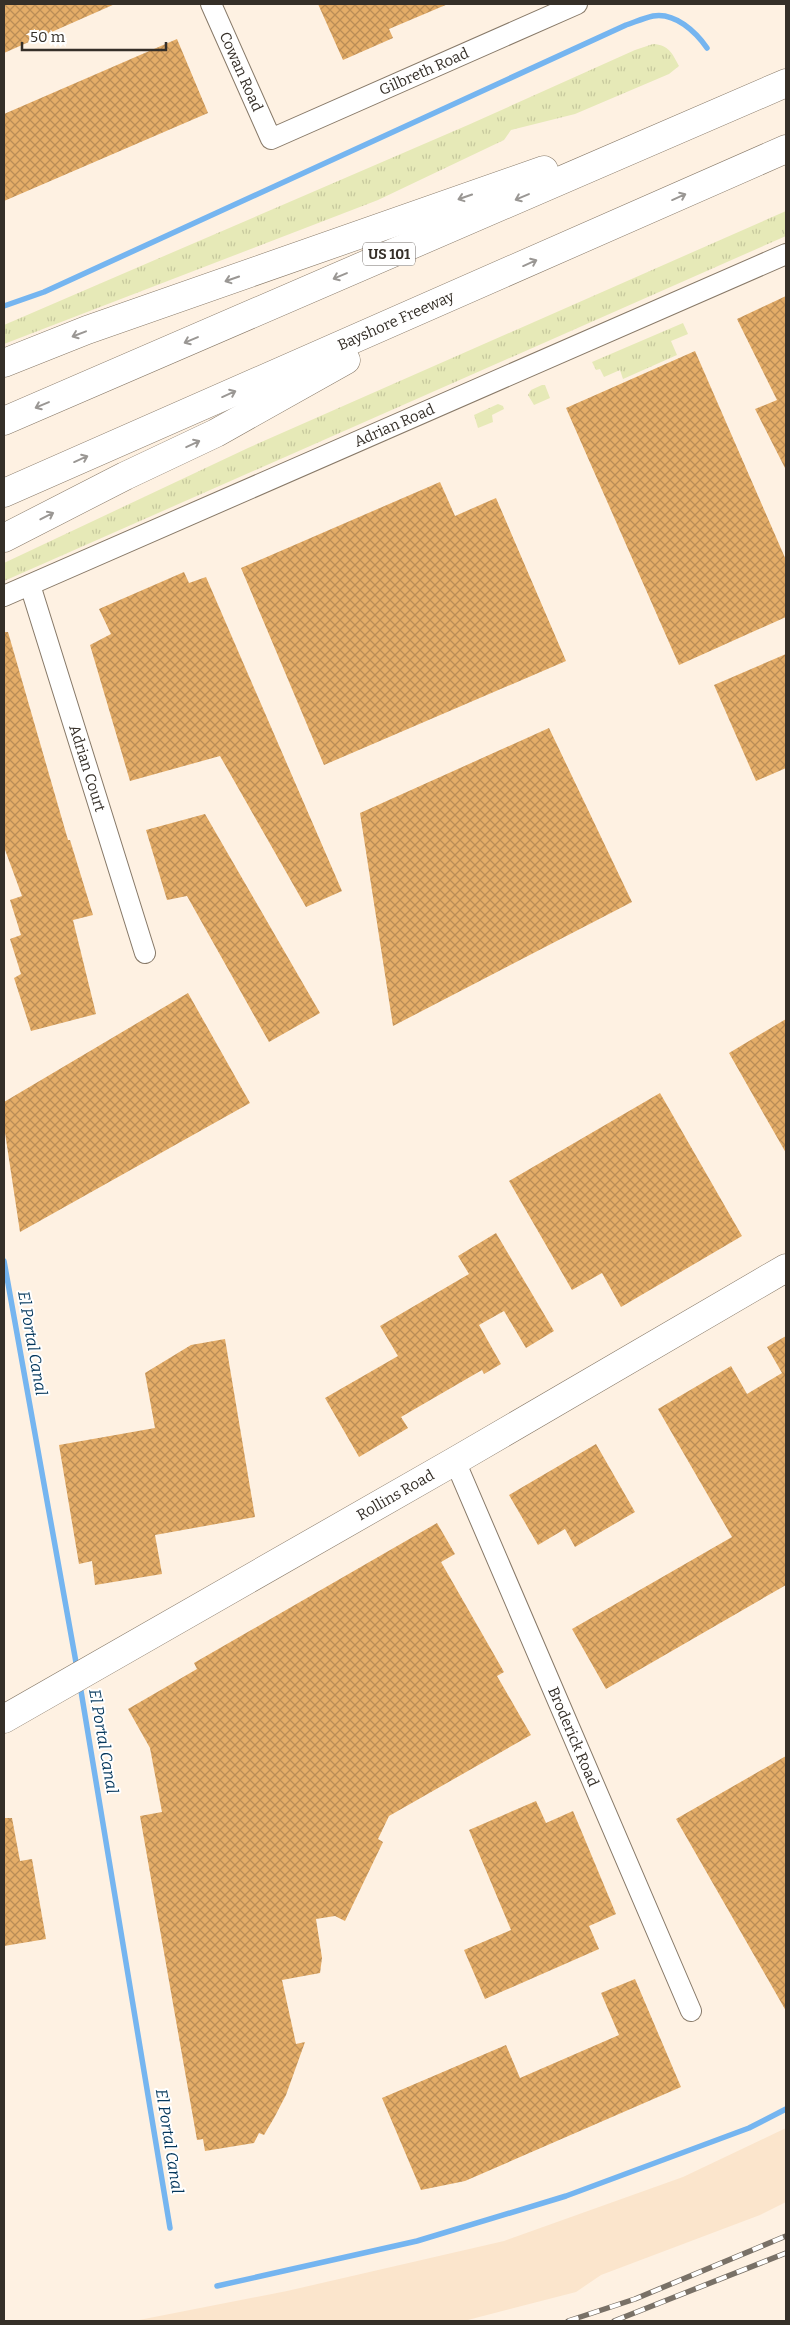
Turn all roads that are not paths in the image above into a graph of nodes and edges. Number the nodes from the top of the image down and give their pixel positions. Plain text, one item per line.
1 (211, 4) edge
2 (577, 4) edge
3 (781, 86) edge
4 (271, 139) joint
5 (786, 150) edge
6 (786, 254) edge
7 (485, 283) junction
8 (4, 363) edge
9 (4, 421) edge
10 (4, 493) edge
11 (4, 538) edge
12 (30, 585) junction
13 (4, 596) edge
14 (145, 953) dead end
15 (786, 1268) edge
16 (456, 1461) junction
17 (4, 1719) edge
18 (691, 2011) dead end

1 - 4 street, Cowan Road
2 - 4 street, Gilbreth Road
3 -> 8 main road
3 -> 9 main road, US 101
7 -> 5 main road, Bayshore Freeway
6 - 12 street, Adrian Road
10 -> 7 main road, Bayshore Freeway
11 -> 7 main road
12 - 13 street, Adrian Road
12 - 14 street, Adrian Court
15 - 16 main road, Rollins Road
16 - 17 main road, Rollins Road
16 - 18 street, Broderick Road

